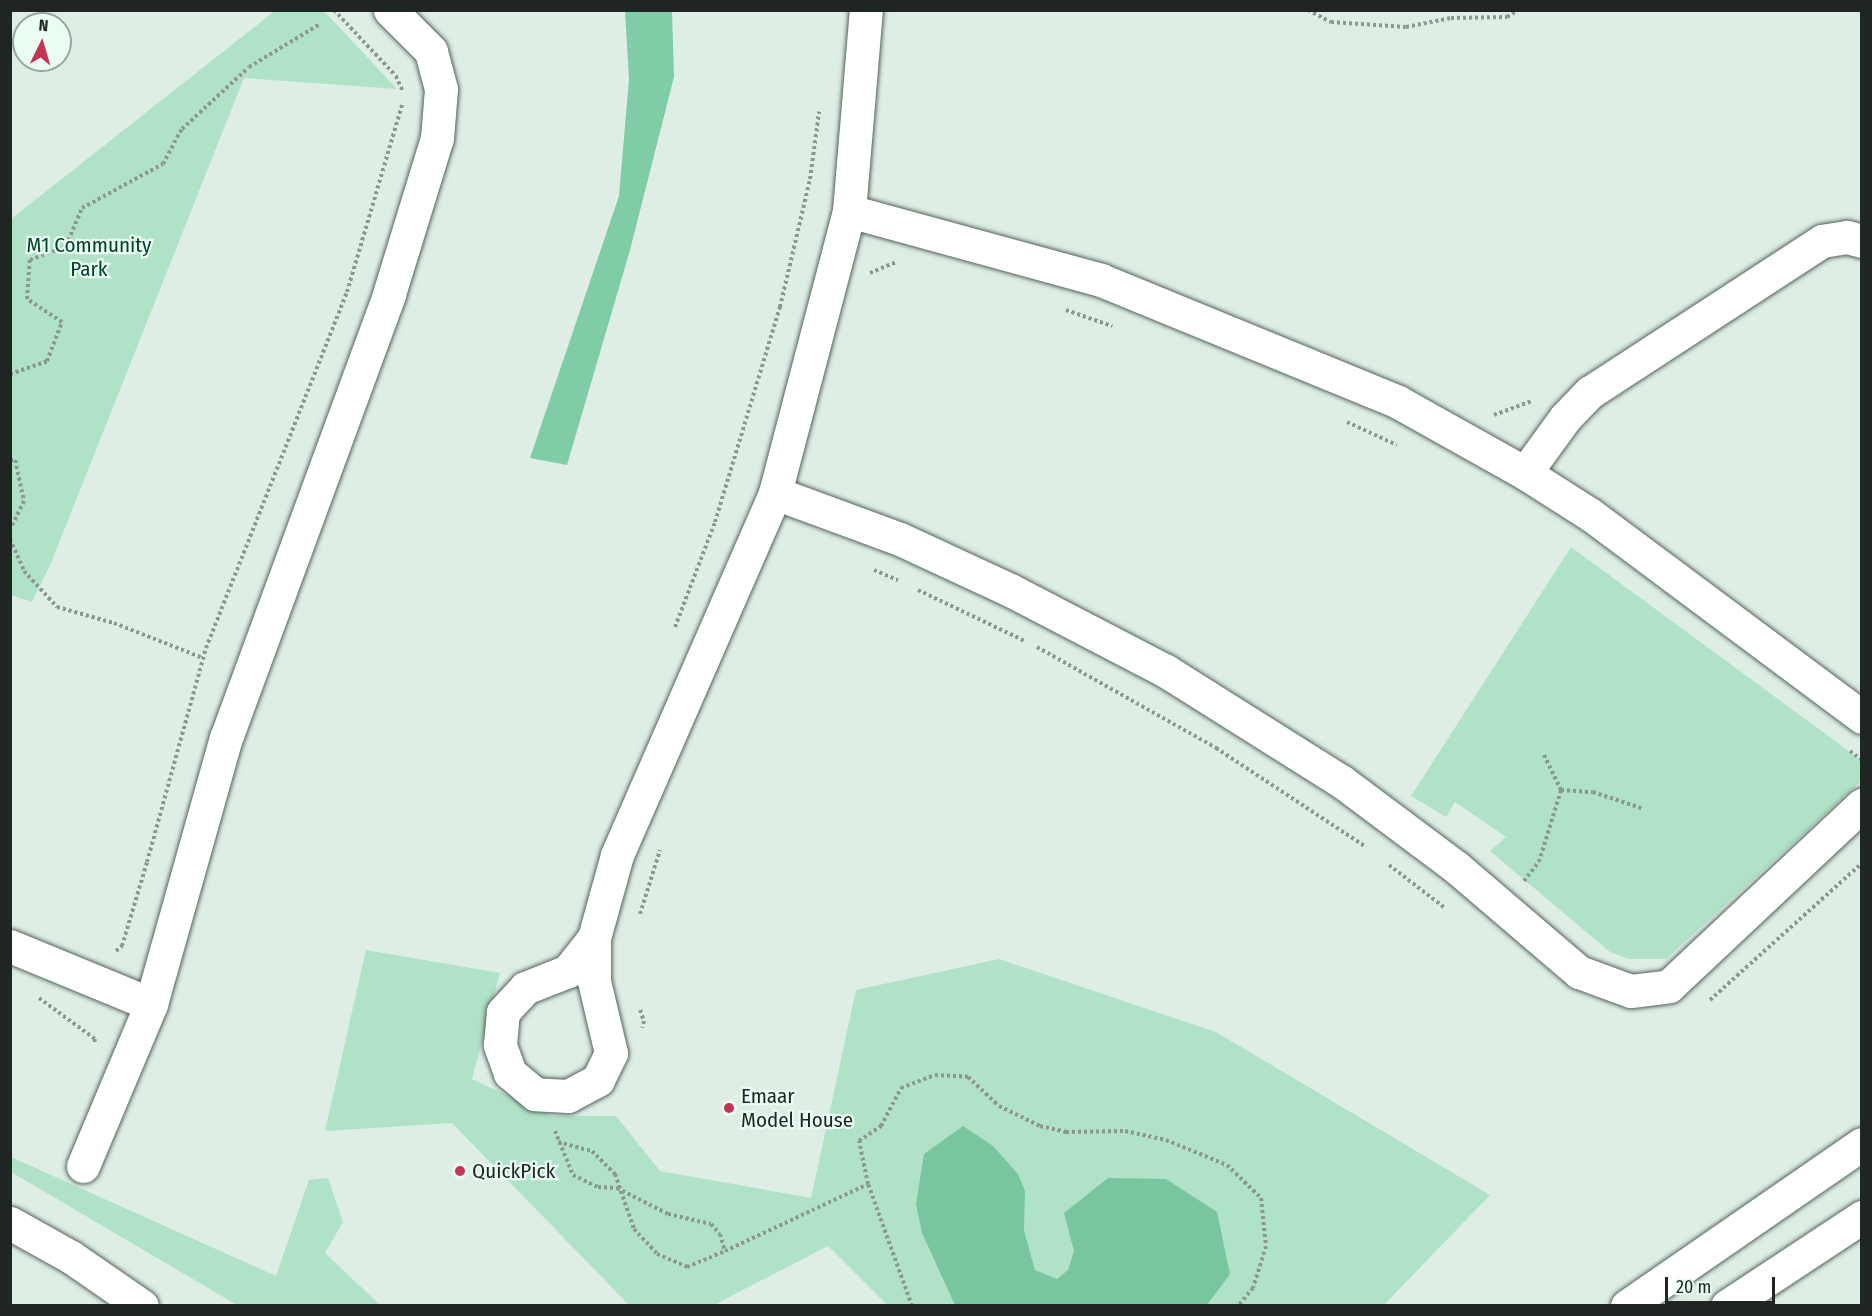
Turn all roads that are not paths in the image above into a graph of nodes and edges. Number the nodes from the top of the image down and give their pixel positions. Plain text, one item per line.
1 (390, 10) edge
2 (866, 10) edge
3 (849, 211) junction
4 (1862, 241) edge
5 (1525, 474) junction
6 (775, 493) junction
7 (1862, 717) edge
8 (1862, 805) edge
9 (594, 938) junction
10 (10, 946) edge
11 (151, 1004) junction
12 (1862, 1144) edge
13 (83, 1166) dead end
14 (1862, 1217) edge
15 (10, 1223) edge
16 (142, 1305) edge
17 (1627, 1305) edge
18 (1727, 1305) edge

1 - 11 street
2 - 3 street
3 - 5 street
3 - 6 street
4 - 5 street
5 - 7 street
6 - 8 street
6 - 9 street
9 - 9 street
10 - 11 street
11 - 13 street
12 - 17 street
14 - 18 street
15 - 16 street

